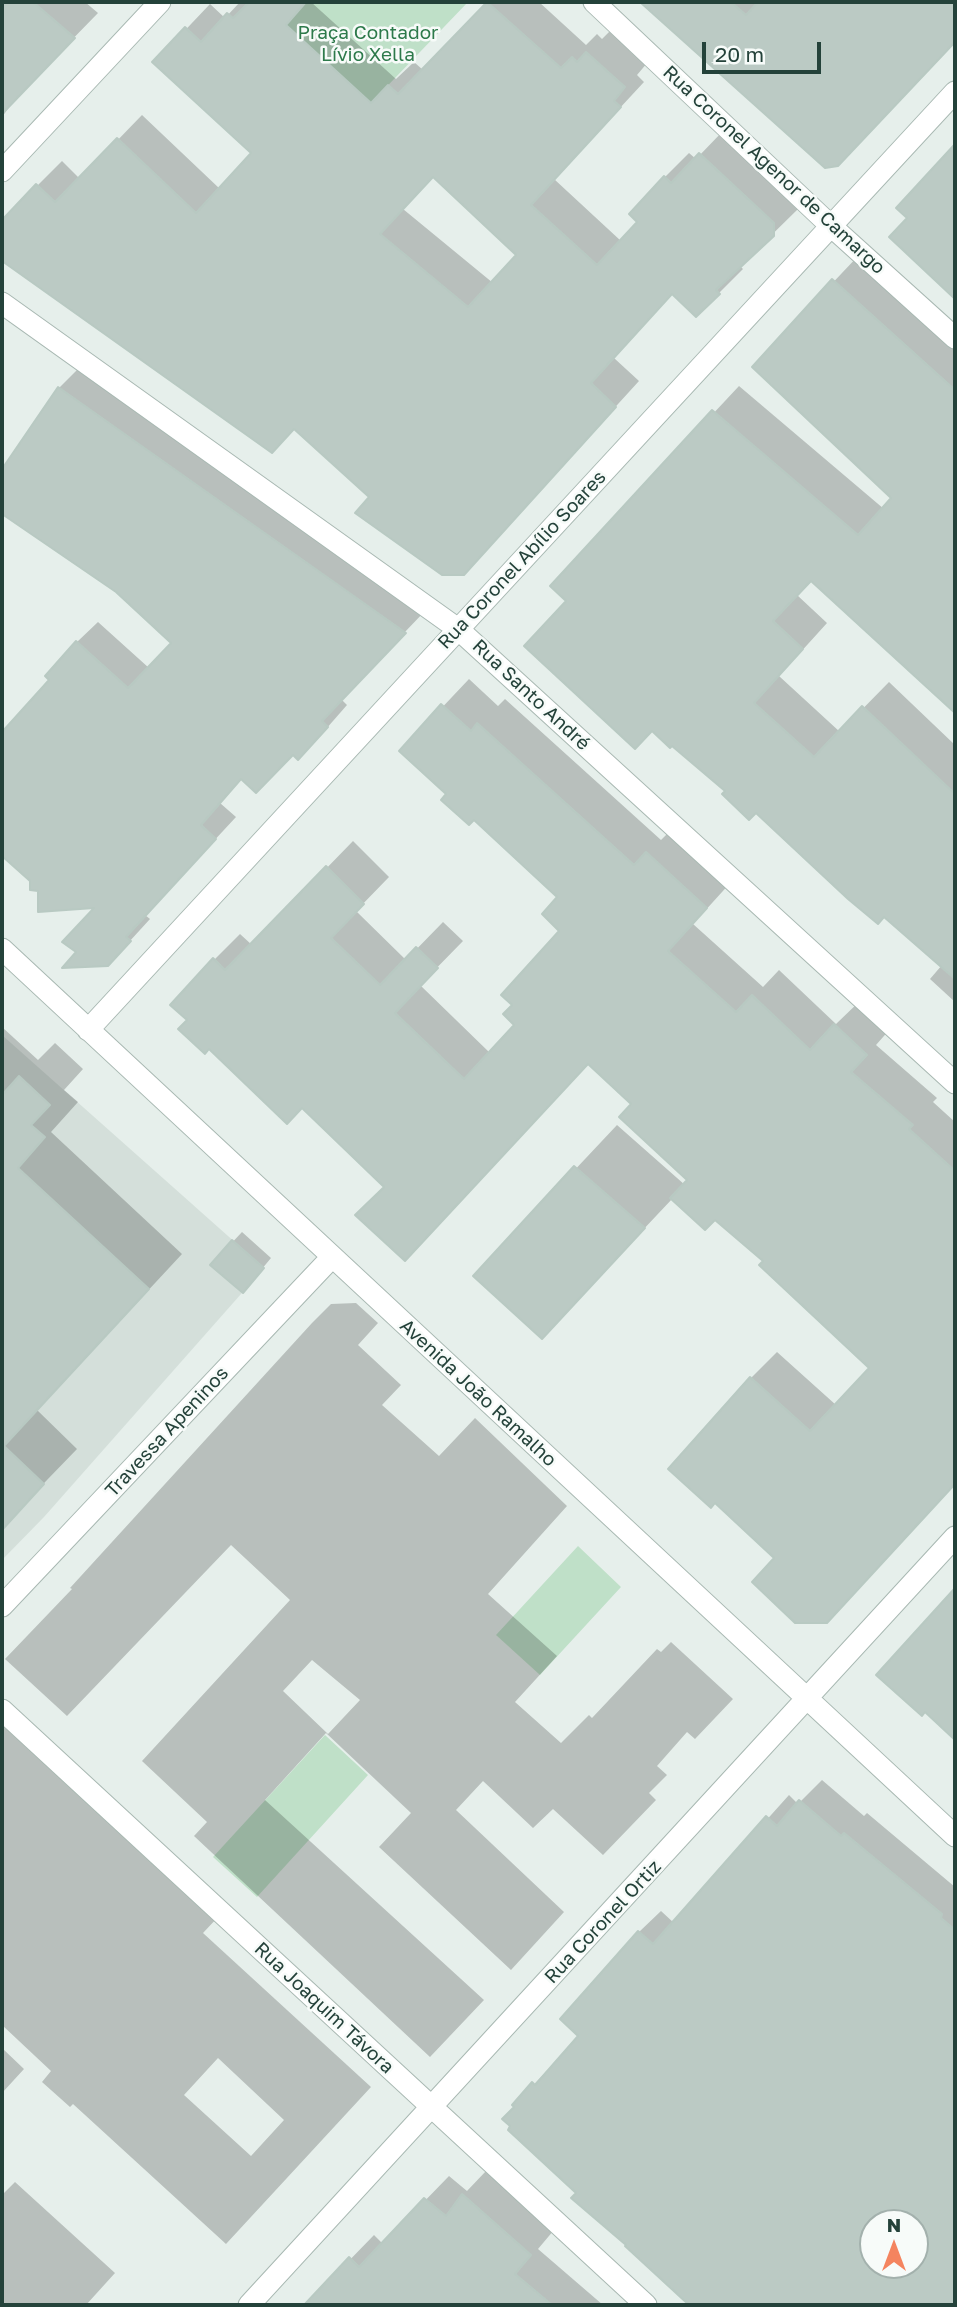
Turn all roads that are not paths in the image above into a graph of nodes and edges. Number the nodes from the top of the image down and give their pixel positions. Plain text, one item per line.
1 (160, 2) edge
2 (594, 2) edge
3 (955, 92) edge
4 (2, 171) edge
5 (831, 226) junction
6 (2, 303) edge
7 (955, 338) edge
8 (458, 629) junction
9 (2, 949) edge
10 (88, 1030) junction
11 (955, 1083) edge
12 (332, 1257) junction
13 (955, 1537) edge
14 (2, 1606) edge
15 (808, 1700) junction
16 (2, 1710) edge
17 (955, 1836) edge
18 (431, 2108) junction
19 (249, 2305) edge
20 (646, 2305) edge

1 - 4 street
2 - 5 street, Rua Coronel Agenor de Camargo
3 - 5 street, Rua Coronel Abílio Soares
5 - 7 street, Rua Coronel Agenor de Camargo
5 - 8 street, Rua Coronel Abílio Soares
6 - 8 street, Rua Santo André
8 - 10 street, Rua Coronel Abílio Soares
8 - 11 street, Rua Santo André
9 - 10 street, Avenida João Ramalho
10 - 12 street, Avenida João Ramalho
12 - 14 street, Travessa Apeninos
12 - 15 street, Avenida João Ramalho
13 - 15 street, Rua Coronel Ortiz
15 - 17 street, Avenida João Ramalho
15 - 18 street, Rua Coronel Ortiz
16 - 18 street, Rua Joaquim Távora
18 - 19 street, Rua Coronel Ortiz
18 - 20 street, Rua Joaquim Távora

